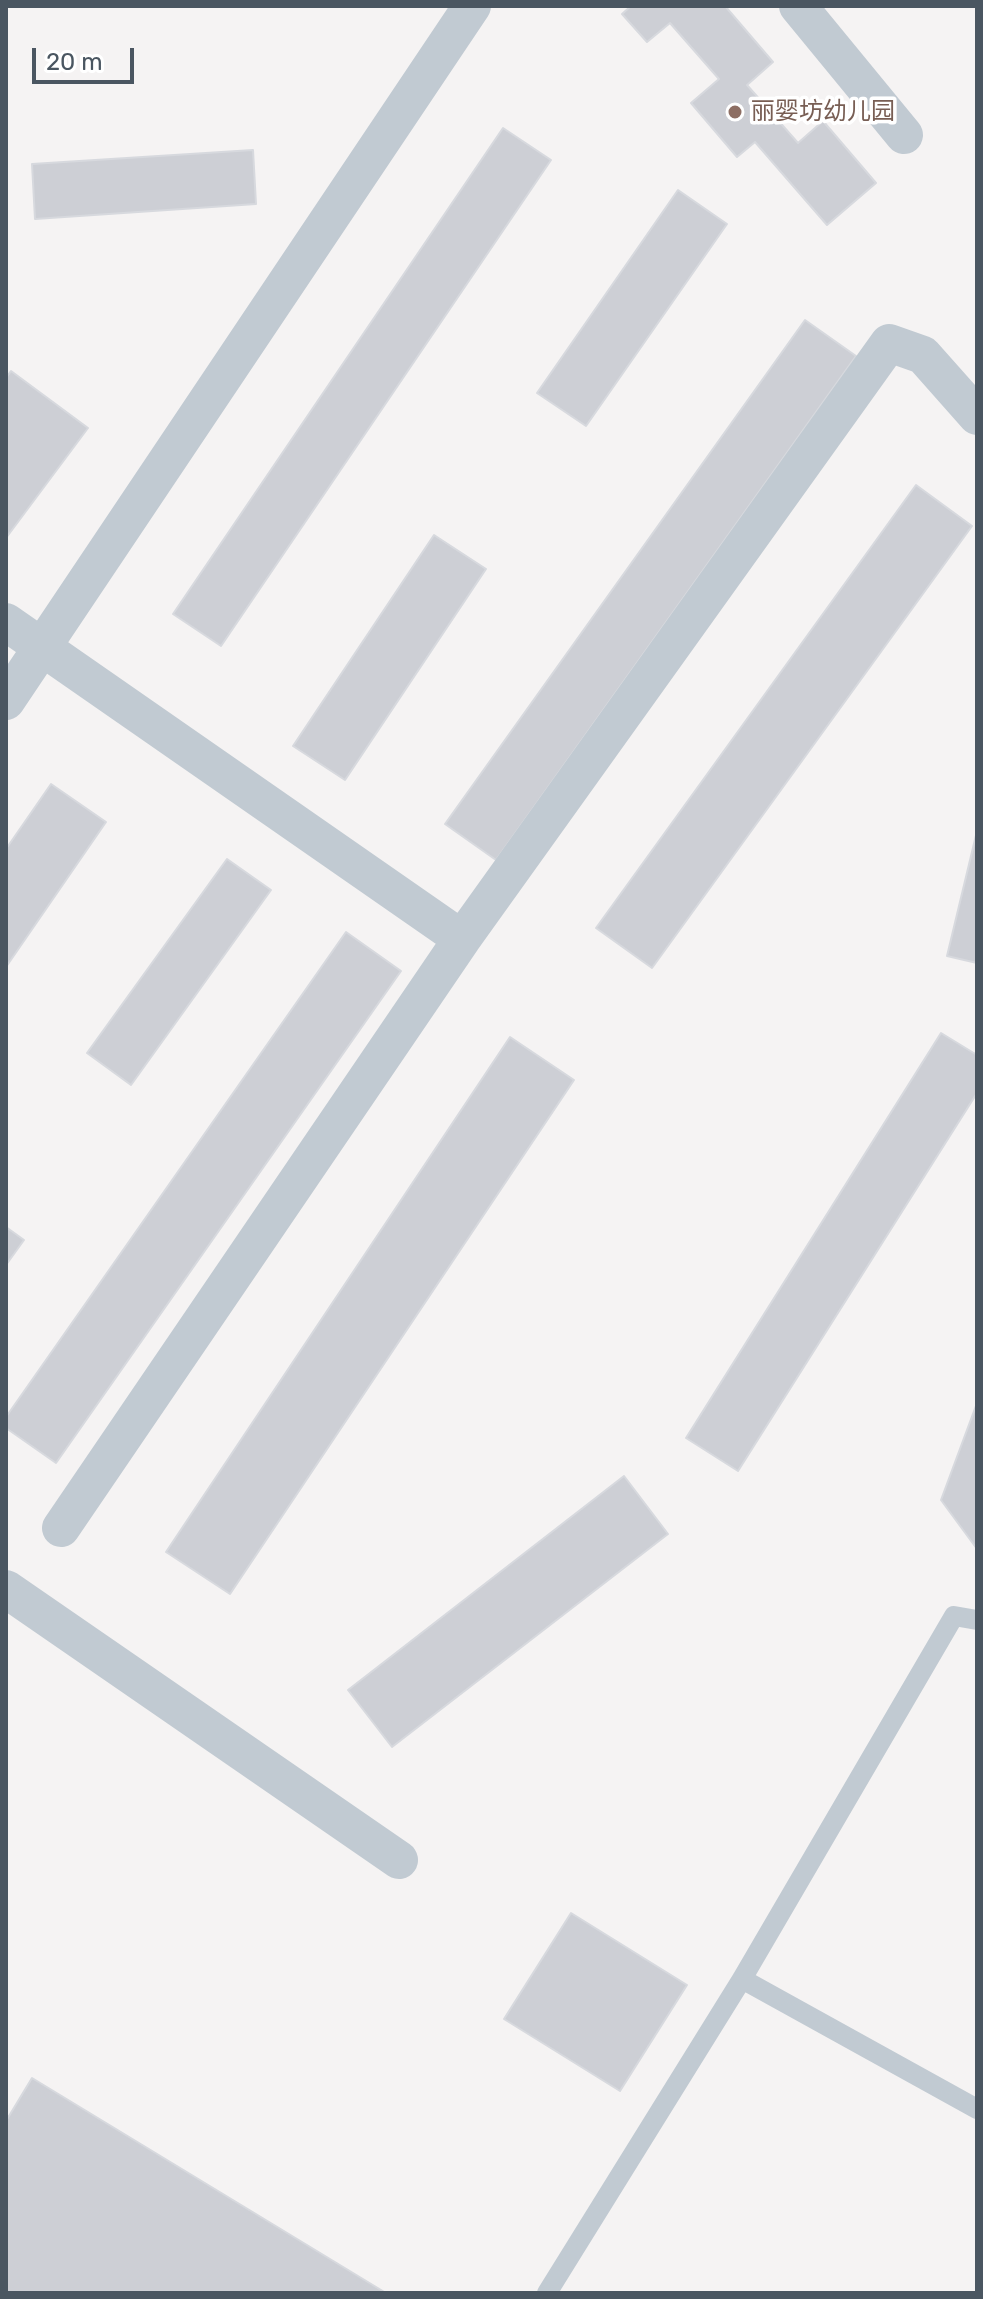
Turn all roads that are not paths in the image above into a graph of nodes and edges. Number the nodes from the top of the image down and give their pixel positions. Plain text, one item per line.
1 (472, 6) edge
2 (798, 6) edge
3 (904, 135) dead end
4 (977, 416) edge
5 (6, 622) edge
6 (43, 647) junction
7 (6, 701) edge
8 (462, 939) junction
9 (61, 1528) dead end
10 (6, 1589) edge
11 (977, 1620) edge
12 (399, 1860) dead end
13 (742, 1979) junction
14 (977, 2109) edge
15 (547, 2293) edge

1 - 6 street
2 - 3 street
4 - 8 street
5 - 6 street
6 - 7 street
6 - 8 street
8 - 9 street
10 - 12 street
11 - 13 lane
13 - 14 lane
13 - 15 lane

